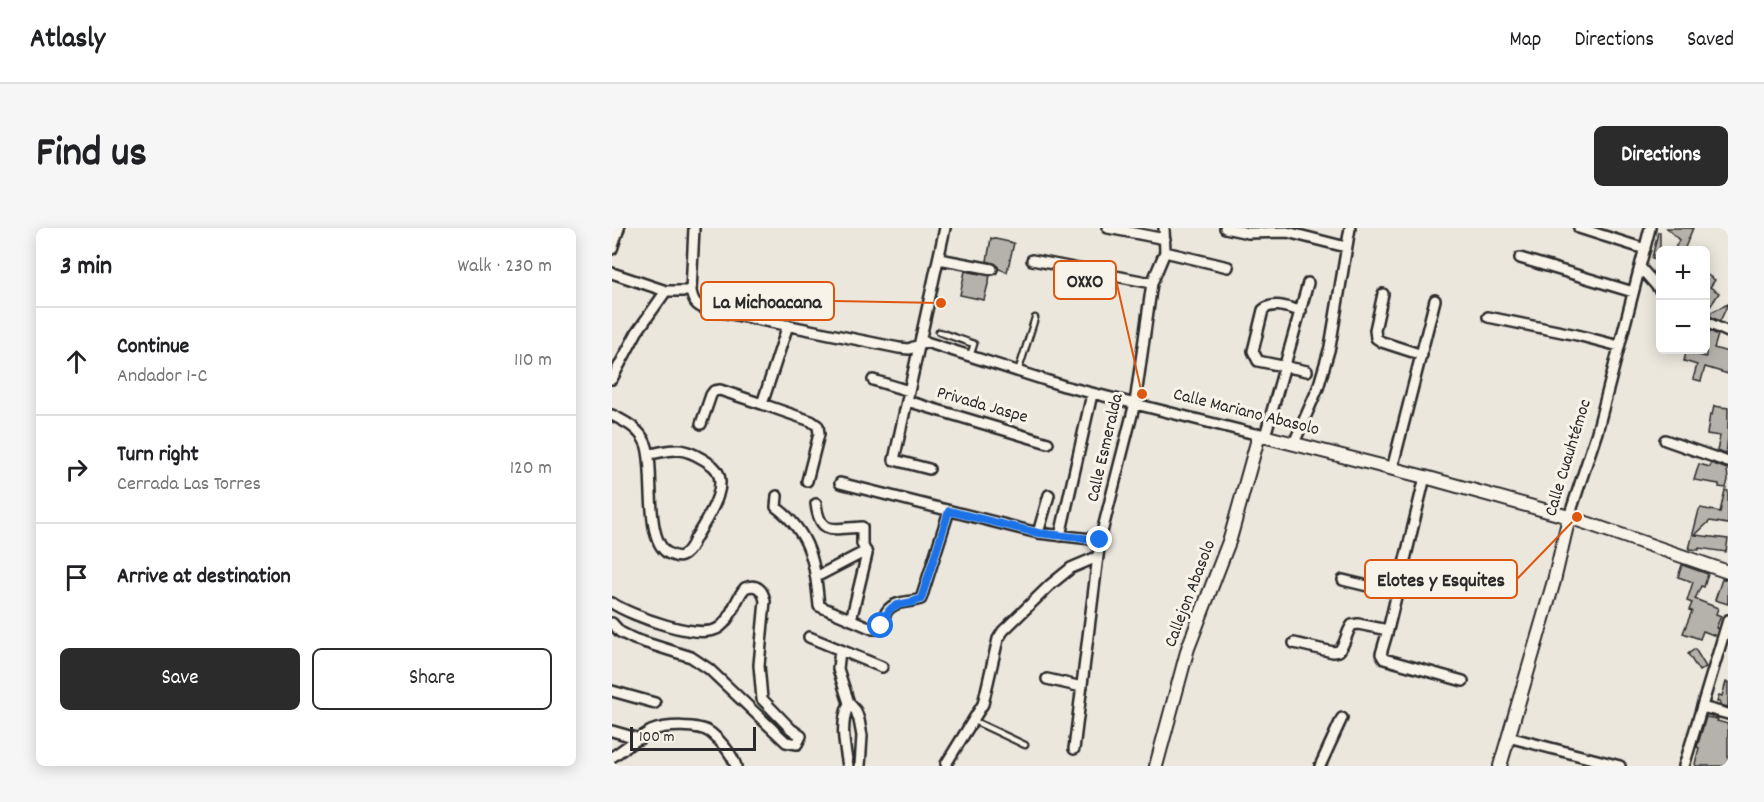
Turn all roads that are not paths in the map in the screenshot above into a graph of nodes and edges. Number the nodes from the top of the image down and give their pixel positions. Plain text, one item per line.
1 (619, 228) edge
2 (694, 228) edge
3 (945, 228) edge
4 (1108, 228) edge
5 (1164, 228) edge
6 (1226, 228) edge
7 (1350, 228) edge
8 (1579, 228) edge
9 (1650, 228) edge
10 (1165, 239) junction
11 (1346, 247) junction
12 (612, 249) edge
13 (1645, 249) junction
14 (1165, 252) junction
15 (1520, 258) dead end
16 (939, 259) junction
17 (1032, 260) dead end
18 (1228, 267) dead end
19 (1640, 267) junction
20 (992, 269) dead end
21 (612, 273) edge
22 (1152, 283) junction
23 (1308, 283) dead end
24 (1656, 285) edge
25 (666, 291) junction
26 (691, 291) junction
27 (1633, 292) junction
28 (1383, 294) dead end
29 (1435, 300) dead end
30 (1301, 311) junction
31 (1035, 318) dead end
32 (1488, 318) dead end
33 (1710, 324) edge
34 (788, 325) junction
35 (939, 332) dead end
36 (1728, 332) edge
37 (919, 343) junction
38 (1619, 346) junction
39 (1422, 355) junction
40 (970, 356) junction
41 (1285, 368) junction
42 (1307, 371) dead end
43 (1018, 372) junction
44 (612, 379) edge
45 (873, 380) dead end
46 (909, 391) junction
47 (1092, 394) junction
48 (907, 401) junction
49 (1135, 403) junction
50 (762, 404) junction
51 (612, 415) edge
52 (701, 424) dead end
53 (1262, 436) junction
54 (1665, 440) dead end
55 (1048, 443) dead end
56 (1294, 443) junction
57 (649, 453) junction
58 (1728, 462) edge
59 (929, 469) dead end
60 (1392, 469) junction
61 (1425, 477) junction
62 (807, 481) dead end
63 (840, 483) dead end
64 (1048, 495) dead end
65 (777, 496) dead end
66 (816, 504) dead end
67 (949, 511) junction
68 (1569, 517) junction
69 (1038, 533) junction
70 (1060, 537) junction
71 (1100, 540) junction
72 (866, 551) junction
73 (1097, 557) junction
74 (1728, 572) edge
75 (816, 577) junction
76 (1343, 580) dead end
77 (1397, 593) junction
78 (612, 603) edge
79 (850, 620) junction
80 (1728, 620) edge
81 (612, 623) edge
82 (1388, 630) junction
83 (809, 637) dead end
84 (1294, 643) dead end
85 (840, 650) junction
86 (882, 667) dead end
87 (1047, 679) dead end
88 (1463, 681) dead end
89 (1082, 687) junction
90 (612, 691) edge
91 (655, 703) dead end
92 (849, 703) junction
93 (1702, 707) junction
94 (1728, 714) edge
95 (1342, 718) dead end
96 (974, 721) junction
97 (612, 731) edge
98 (1508, 737) junction
99 (640, 739) junction
100 (1025, 745) dead end
101 (1074, 749) dead end
102 (612, 757) edge
103 (734, 762) edge
104 (1588, 762) edge
105 (946, 764) dead end
106 (848, 766) edge
107 (860, 766) edge
108 (1156, 766) edge
109 (1320, 766) edge
110 (1500, 766) edge
111 (1620, 766) edge
112 (1684, 766) edge

1 - 12 street
2 - 26 street
3 - 16 street
4 - 10 street
5 - 10 street, Calle Esmeralda
6 - 11 street
7 - 11 street
8 - 13 street
9 - 13 street, Calle Cuauhtémoc
10 - 14 street, Calle Esmeralda
11 - 56 street
13 - 19 street, Calle Cuauhtémoc
14 - 18 street
14 - 22 street, Calle Esmeralda
15 - 27 street
16 - 20 street
16 - 37 street
17 - 22 street
19 - 24 street
19 - 27 street, Calle Cuauhtémoc
21 - 25 street
22 - 49 street, Calle Esmeralda
23 - 30 street
25 - 26 street
25 - 44 street
26 - 34 street, Calle Mariano Abasolo
27 - 38 street, Calle Cuauhtémoc
28 - 39 street
29 - 39 street
30 - 41 street
30 - 41 street
31 - 43 lane
32 - 38 street
33 - 36 street
34 - 37 street, Calle Mariano Abasolo
34 - 50 street
35 - 40 lane
37 - 40 street, Calle Mariano Abasolo
37 - 46 street
38 - 68 street, Calle Cuauhtémoc
39 - 60 street
40 - 43 street, Calle Mariano Abasolo
41 - 42 street
41 - 53 street
43 - 47 street, Calle Mariano Abasolo
45 - 46 street
46 - 48 street
47 - 49 street, Calle Mariano Abasolo
47 - 70 street
48 - 55 street, Privada Jaspe
48 - 59 street
49 - 53 street, Calle Mariano Abasolo
49 - 71 street, Calle Esmeralda
50 - 52 street
50 - 62 street
51 - 57 street
53 - 56 street, Calle Mariano Abasolo
53 - 108 street, Callejon Abasolo
54 - 58 street
56 - 60 street, Calle Mariano Abasolo
57 - 57 street
60 - 61 street, Calle Mariano Abasolo
61 - 68 street, Calle Mariano Abasolo
61 - 77 street
63 - 67 street
64 - 69 street
65 - 75 street
66 - 72 street
67 - 69 street
67 - 79 street
68 - 74 street, Calle Mariano Abasolo
68 - 98 street, Calle Cuauhtémoc
69 - 70 street
70 - 71 street
71 - 73 street, Calle Esmeralda
72 - 75 street
72 - 79 street
73 - 89 street, Calle Esmeralda
73 - 96 street
75 - 79 street
76 - 77 street
77 - 82 street
78 - 81 street
80 - 93 street
82 - 84 street
82 - 88 street
83 - 85 street
85 - 86 street
85 - 92 street
87 - 89 street
89 - 101 street, Calle Esmeralda
90 - 91 street
92 - 106 street
92 - 107 street
93 - 94 street
93 - 112 street
95 - 109 street
96 - 100 lane
96 - 105 street
97 - 99 street
98 - 104 street
98 - 110 street, Calle Cuauhtémoc
99 - 102 street
99 - 103 street
104 - 111 street

